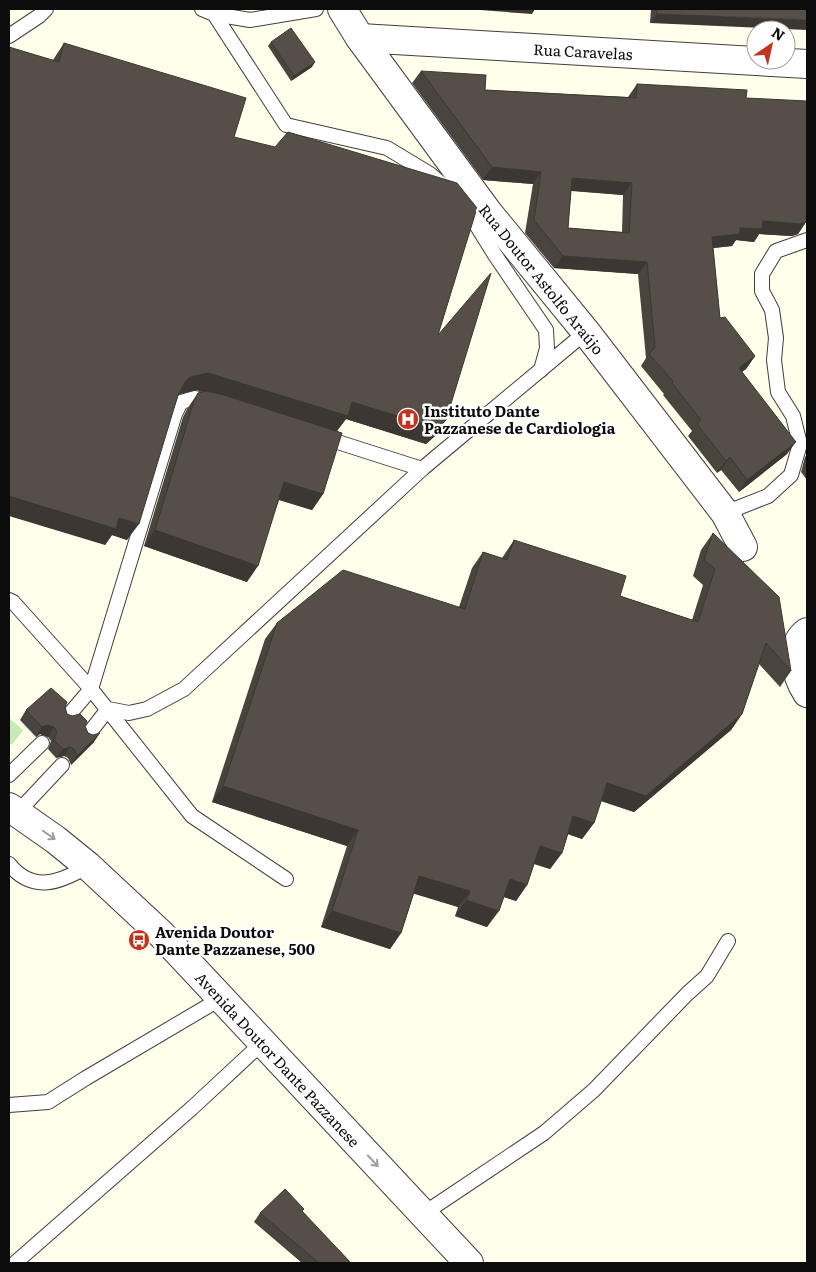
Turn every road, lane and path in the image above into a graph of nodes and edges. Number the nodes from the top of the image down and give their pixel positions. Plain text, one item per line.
1 (46, 9) edge
2 (316, 9) edge
3 (342, 9) edge
4 (208, 11) edge
5 (9, 36) edge
6 (360, 38) junction
7 (807, 64) edge
8 (807, 240) edge
9 (586, 332) junction
10 (541, 370) junction
11 (225, 406) edge
12 (309, 433) edge
13 (422, 469) junction
14 (725, 513) junction
15 (743, 547) dead end
16 (9, 600) edge
17 (807, 632) edge
18 (91, 689) junction
19 (807, 693) edge
20 (108, 709) junction
21 (67, 717) edge
22 (87, 736) edge
23 (42, 743) edge
24 (62, 765) edge
25 (9, 775) edge
26 (13, 810) edge
27 (9, 866) edge
28 (88, 866) junction
29 (286, 879) dead end
30 (728, 940) dead end
31 (220, 998) junction
32 (262, 1043) junction
33 (9, 1106) edge
34 (423, 1214) junction
35 (15, 1263) edge
36 (469, 1263) edge

1 - 5 lane
2 - 4 lane
3 - 6 street, Rua Doutor Astolfo Araújo
4 - 10 lane
6 - 7 street, Rua Caravelas
6 - 9 street, Rua Doutor Astolfo Araújo
8 - 14 lane
9 - 10 lane
9 - 14 street, Rua Doutor Astolfo Araújo
10 - 13 lane
11 - 18 lane
12 - 13 lane
13 - 20 lane
14 - 15 street, Rua Doutor Astolfo Araújo
16 - 18 lane
17 - 19 street
18 - 20 lane
18 - 21 lane
20 - 22 lane
20 - 29 lane
23 - 25 lane
24 - 26 lane
26 -> 28 street, Avenida Doutor Dante Pazzanese
27 - 28 lane
28 - 31 street, Avenida Doutor Dante Pazzanese
30 - 34 lane
31 - 32 street, Avenida Doutor Dante Pazzanese
31 - 33 lane
32 -> 34 street, Avenida Doutor Dante Pazzanese
32 - 35 lane
34 - 36 street, Avenida Doutor Dante Pazzanese

